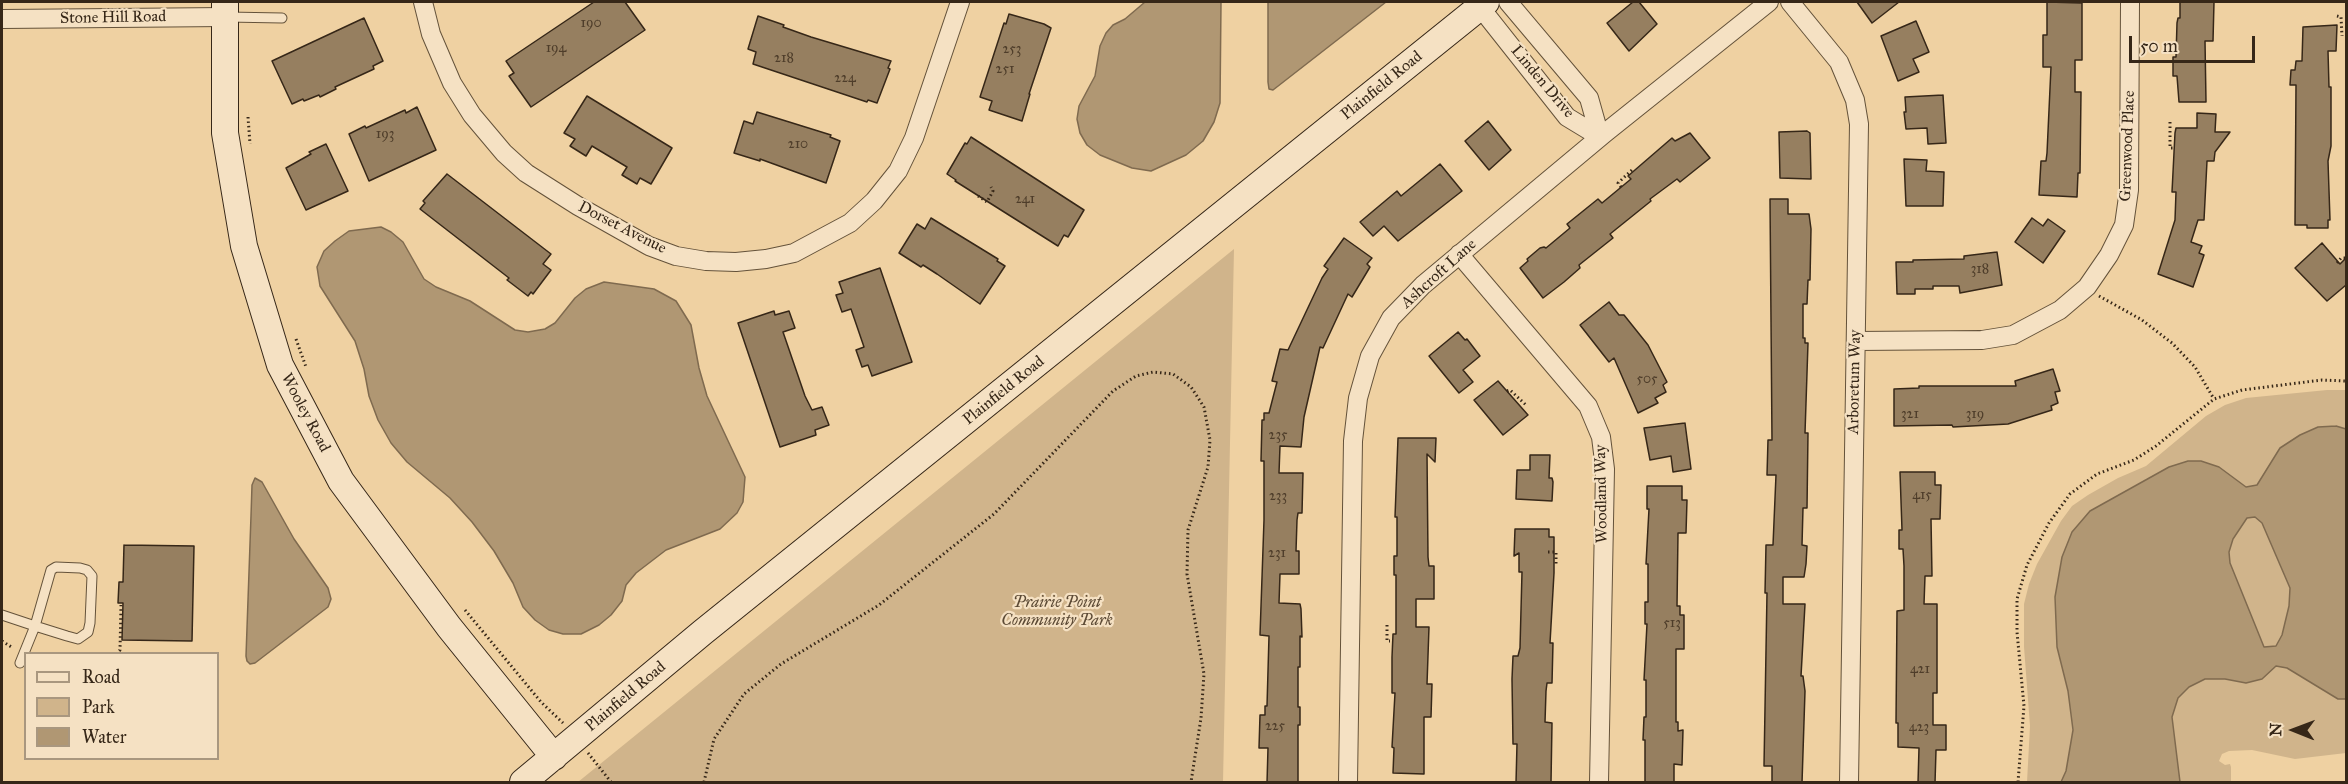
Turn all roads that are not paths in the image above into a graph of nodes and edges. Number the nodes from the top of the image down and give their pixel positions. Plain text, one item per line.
1 (423, 2) edge
2 (960, 2) edge
3 (1508, 2) edge
4 (1769, 2) edge
5 (1790, 2) edge
6 (2130, 2) edge
7 (1481, 3) edge
8 (225, 9) edge
9 (282, 18) dead end
10 (2, 19) edge
11 (1600, 137) junction
12 (1459, 254) junction
13 (1856, 341) junction
14 (2, 615) edge
15 (35, 626) junction
16 (24, 652) edge
17 (24, 653) edge
18 (20, 663) dead end
19 (554, 757) junction
20 (523, 783) edge
21 (1348, 783) edge
22 (1599, 783) edge
23 (1849, 783) edge

1 - 2 street, Dorset Avenue
3 - 11 street, Linden Drive
4 - 11 street, Ashcroft Lane
5 - 13 street, Arboretum Way
6 - 13 street, Greenwood Place
7 - 11 street, Linden Drive
7 - 19 main road, Plainfield Road
8 - 9 lane
8 - 10 street, Stone Hill Road
8 - 19 main road, Wooley Road
11 - 12 street, Ashcroft Lane
12 - 21 street, Ashcroft Lane
12 - 22 street, Woodland Way
13 - 23 street, Arboretum Way
14 - 15 lane
15 - 15 lane
15 - 16 lane
17 - 18 lane
19 - 20 main road, Plainfield Road

